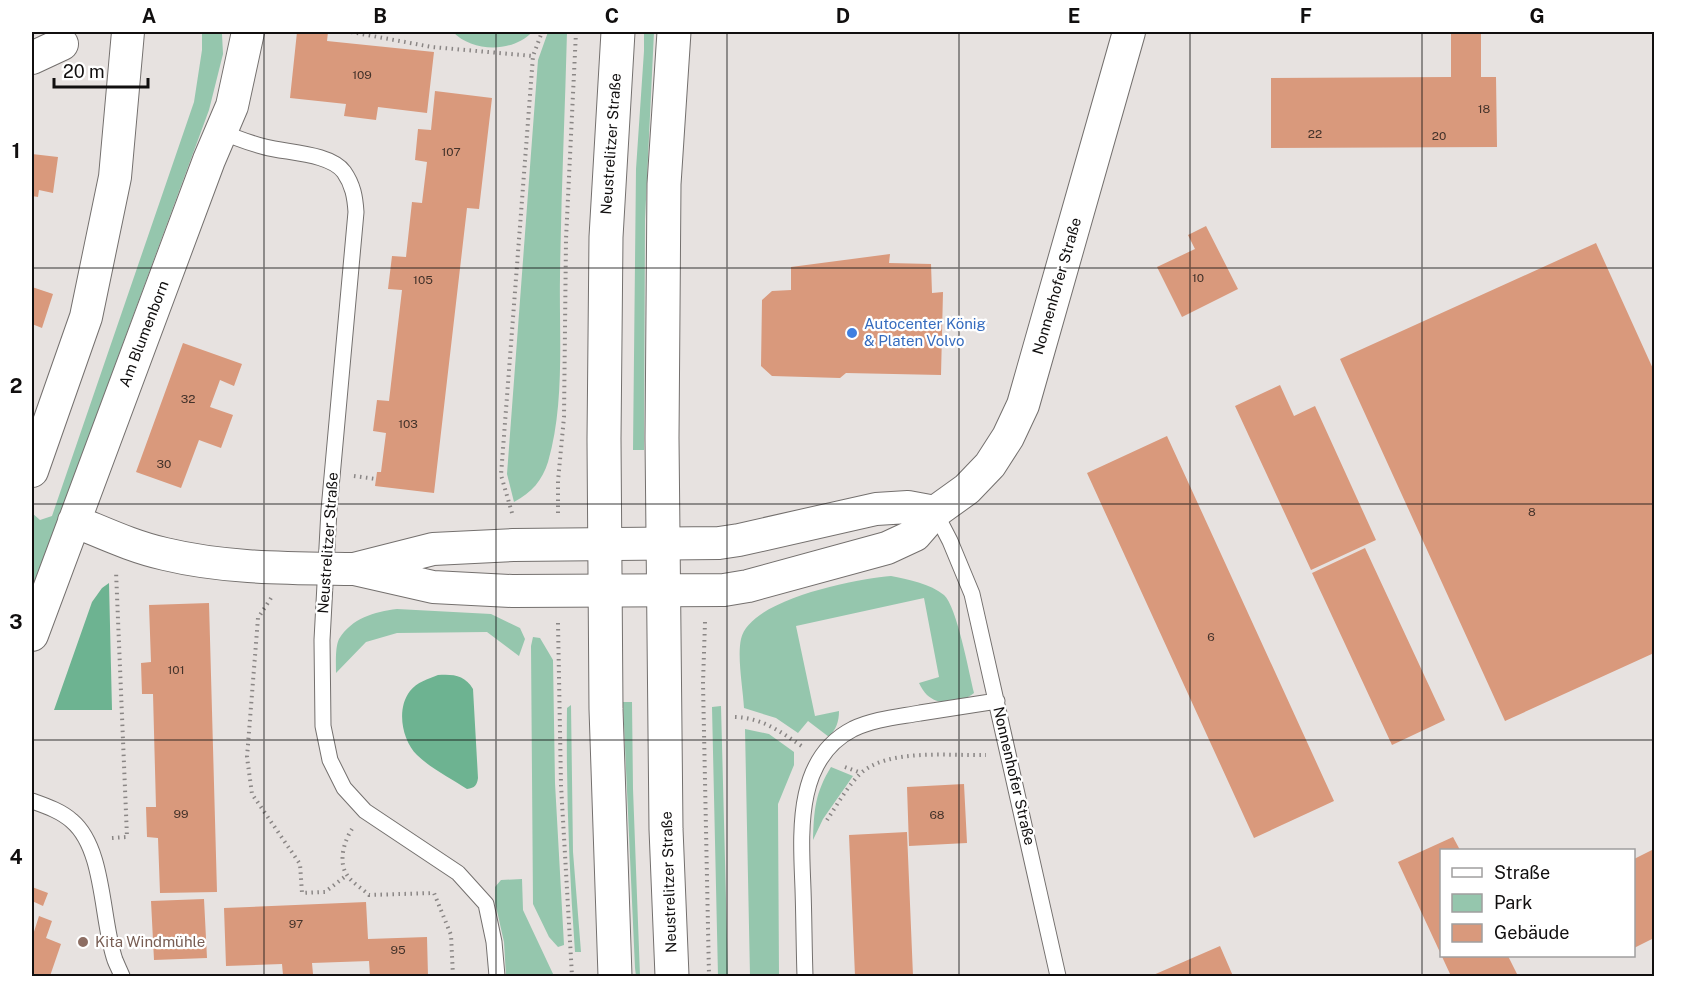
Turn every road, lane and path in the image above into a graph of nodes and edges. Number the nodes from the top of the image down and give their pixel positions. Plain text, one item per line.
1 (128, 32) edge
2 (248, 32) edge
3 (351, 32) edge
4 (380, 32) edge
5 (542, 32) edge
6 (576, 32) edge
7 (618, 32) edge
8 (674, 32) edge
9 (1130, 32) edge
10 (383, 38) junction
11 (62, 44) dead end
12 (532, 56) junction
13 (32, 58) edge
14 (221, 131) junction
15 (32, 471) edge
16 (361, 477) dead end
17 (376, 479) dead end
18 (558, 481) dead end
19 (935, 512) junction
20 (512, 513) dead end
21 (74, 521) junction
22 (663, 543) junction
23 (604, 544) junction
24 (117, 566) dead end
25 (340, 568) junction
26 (605, 591) junction
27 (663, 591) junction
28 (271, 598) dead end
29 (32, 635) edge
30 (706, 635) dead end
31 (558, 646) dead end
32 (997, 701) junction
33 (735, 717) dead end
34 (772, 725) dead end
35 (1008, 750) junction
36 (32, 801) edge
37 (365, 811) junction
38 (88, 840) junction
39 (801, 852) junction
40 (347, 875) junction
41 (122, 976) edge
42 (453, 976) edge
43 (496, 976) edge
44 (572, 976) edge
45 (615, 976) edge
46 (672, 976) edge
47 (709, 976) edge
48 (805, 976) edge
49 (1058, 976) edge

1 - 15 street
2 - 14 street, Am Blumenborn
3 - 10 path
4 - 10 path
5 - 12 path
6 - 18 path
7 - 23 main road, Neustrelitzer Straße
8 - 22 main road, Neustrelitzer Straße
9 - 19 street, Nonnenhofer Straße
10 - 12 path
11 - 13 street
12 - 20 path
14 - 21 street, Am Blumenborn
14 - 25 lane, Neustrelitzer Straße
16 - 17 path
19 - 22 street
19 - 27 street, Nonnenhofer Straße
19 - 32 lane, Nonnenhofer Straße
21 - 25 street
21 - 29 street, Am Blumenborn
22 - 23 street
22 - 27 main road, Neustrelitzer Straße
23 - 25 street
23 - 26 main road, Neustrelitzer Straße
24 - 38 path
25 - 26 street, Nonnenhofer Straße
25 - 37 lane, Neustrelitzer Straße
26 - 27 street, Nonnenhofer Straße
26 - 45 main road, Neustrelitzer Straße
27 - 46 main road, Neustrelitzer Straße
28 - 40 path
30 - 47 path
31 - 44 path
32 - 35 lane, Nonnenhofer Straße
32 - 39 lane
33 - 34 path
35 - 39 path
35 - 49 lane, Nonnenhofer Straße
36 - 38 lane
37 - 40 path
37 - 43 lane, Neustrelitzer Straße
38 - 41 lane
39 - 48 lane
40 - 42 path

